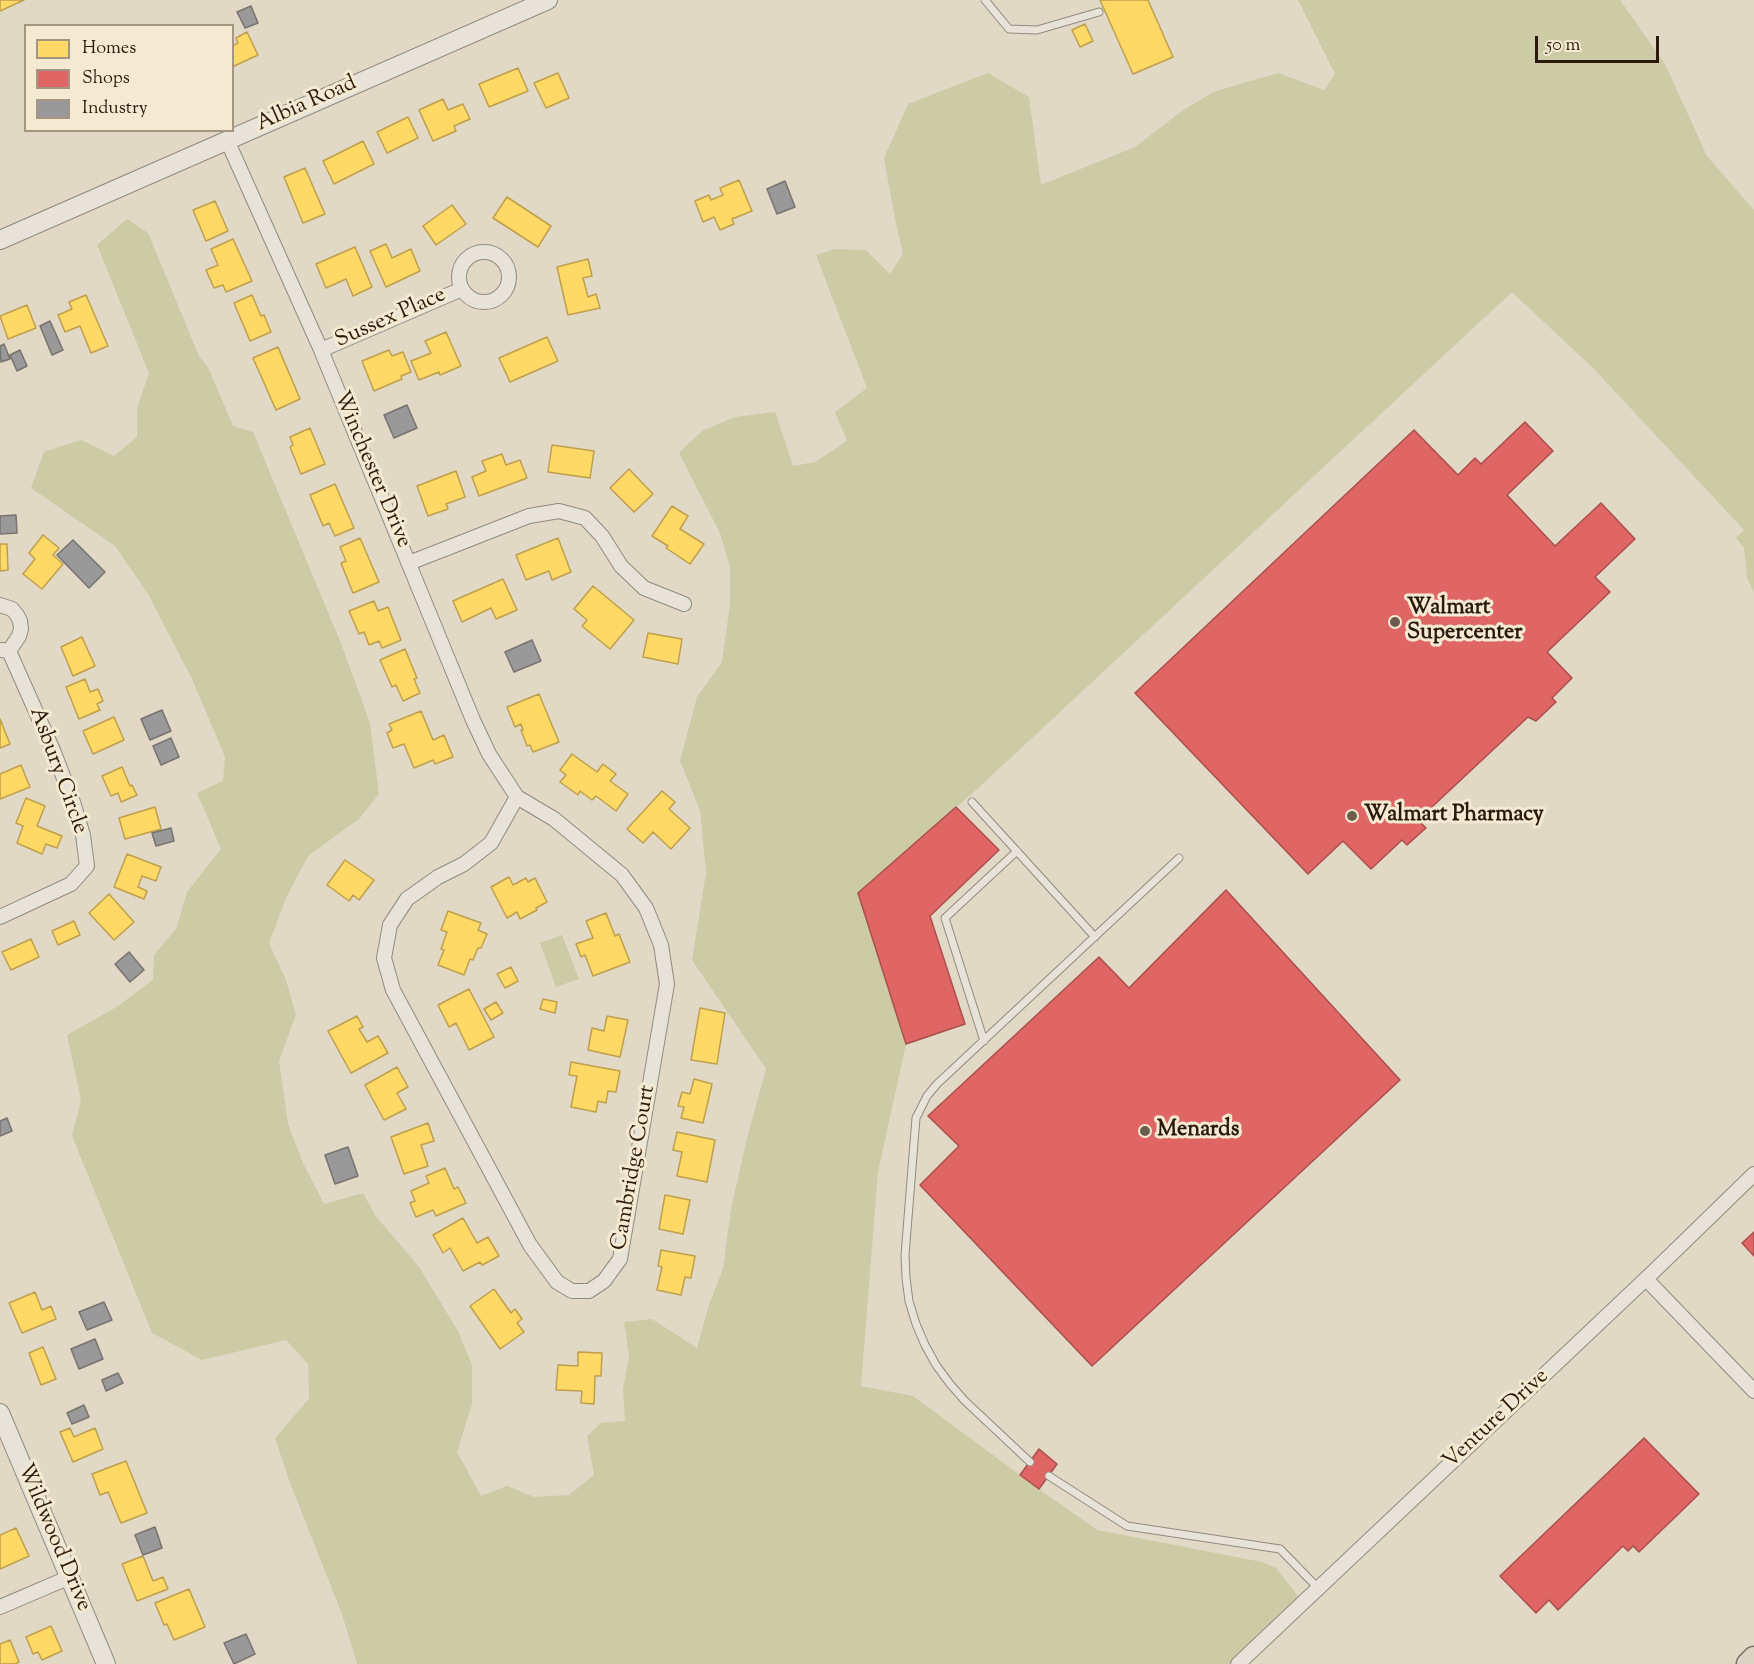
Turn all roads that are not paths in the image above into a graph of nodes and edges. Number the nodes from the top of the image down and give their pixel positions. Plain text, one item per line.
1 (548, 0) edge
2 (985, 0) edge
3 (1099, 12) dead end
4 (227, 141) junction
5 (0, 240) edge
6 (462, 289) dead end
7 (321, 350) junction
8 (409, 563) junction
9 (684, 604) dead end
10 (0, 605) edge
11 (5, 650) edge
12 (517, 797) junction
13 (972, 802) dead end
14 (1017, 851) junction
15 (1179, 858) dead end
16 (0, 917) edge
17 (1095, 937) junction
18 (984, 1041) junction
19 (1754, 1174) edge
20 (1646, 1279) junction
21 (1754, 1391) edge
22 (0, 1413) edge
23 (1030, 1462) dead end
24 (1049, 1476) dead end
25 (69, 1577) junction
26 (1318, 1588) junction
27 (0, 1607) edge
28 (1754, 1658) edge
29 (106, 1664) edge
30 (1238, 1664) edge
31 (1748, 1664) edge

1 - 4 street, Albia Road
2 - 3 lane
4 - 5 street, Albia Road
4 - 7 street, Winchester Drive
6 - 7 street, Sussex Place
7 - 8 street, Winchester Drive
8 - 9 street
8 - 12 street, Winchester Drive
10 - 11 street, Asbury Circle
11 - 16 street, Asbury Circle
12 - 12 street, Cambridge Court
13 - 14 lane
14 - 17 lane
14 - 18 lane
15 - 17 lane
17 - 18 lane
18 - 23 lane
19 - 20 street, Venture Drive
20 - 21 street
20 - 26 street, Venture Drive
22 - 25 street, Wildwood Drive
24 - 26 lane
25 - 27 street
25 - 29 street, Wildwood Drive
26 - 30 street, Venture Drive
28 - 31 main road

